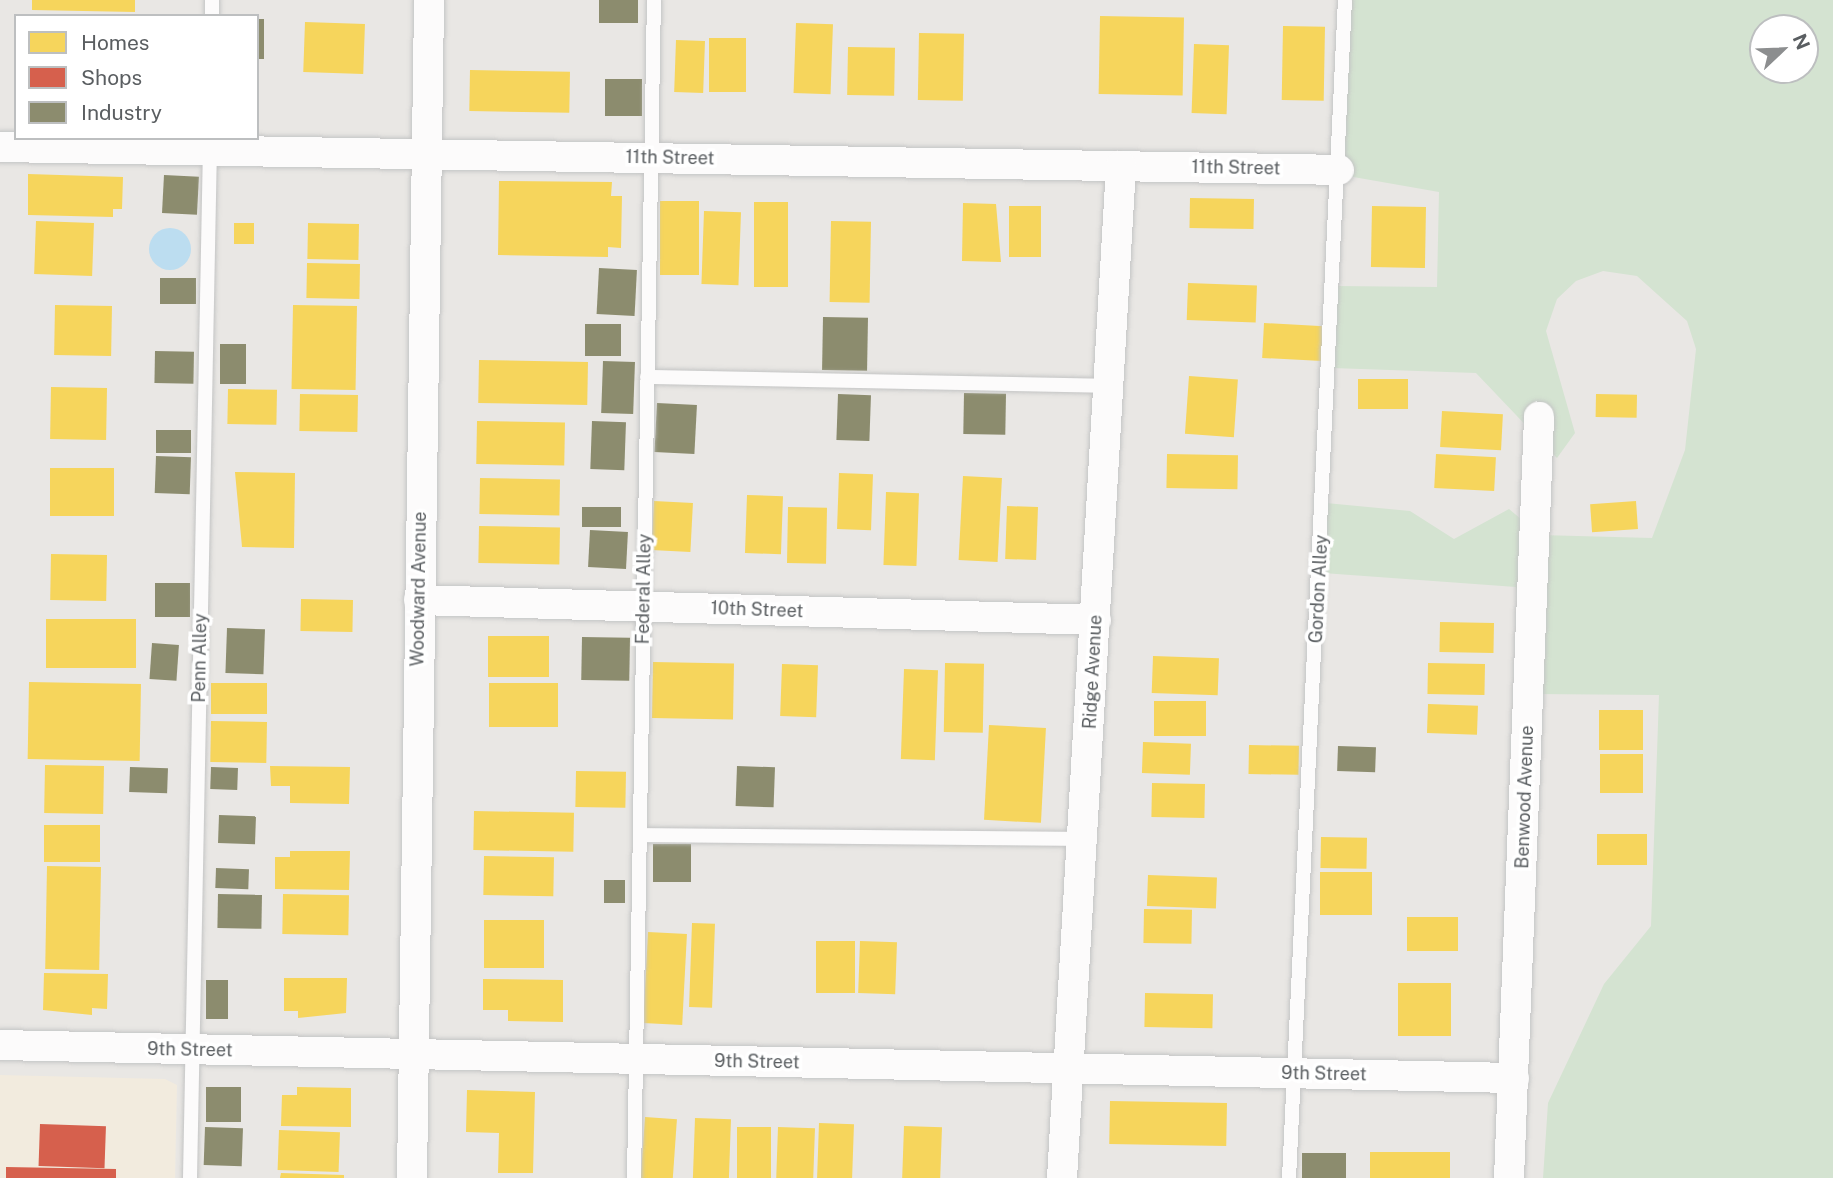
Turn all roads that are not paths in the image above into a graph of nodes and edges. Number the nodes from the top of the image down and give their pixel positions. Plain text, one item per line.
1 (429, 0) edge
2 (654, 0) edge
3 (1345, 0) edge
4 (210, 144) edge
5 (0, 147) edge
6 (426, 154) junction
7 (650, 158) junction
8 (1121, 166) junction
9 (1339, 170) junction
10 (647, 377) junction
11 (1109, 386) junction
12 (1539, 417) dead end
13 (419, 600) junction
14 (643, 606) junction
15 (1096, 620) junction
16 (640, 835) junction
17 (1084, 839) junction
18 (0, 1045) edge
19 (192, 1050) junction
20 (415, 1055) junction
21 (636, 1059) junction
22 (1071, 1069) junction
23 (1296, 1074) junction
24 (1514, 1078) junction
25 (190, 1178) edge
26 (412, 1178) edge
27 (634, 1178) edge
28 (1062, 1178) edge
29 (1289, 1178) edge
30 (1509, 1178) edge

1 - 6 street, Woodward Avenue
2 - 7 lane, Federal Alley
3 - 9 lane, Gordon Alley
4 - 5 street, 11th Street
4 - 6 street, 11th Street
4 - 19 lane, Penn Alley
6 - 7 street, 11th Street
6 - 13 street, Woodward Avenue
7 - 8 street, 11th Street
7 - 10 lane, Federal Alley
8 - 9 street, 11th Street
8 - 11 street, Ridge Avenue
9 - 23 lane, Gordon Alley
10 - 11 lane
10 - 14 lane, Federal Alley
11 - 15 street, Ridge Avenue
12 - 24 street, Benwood Avenue
13 - 14 street, 10th Street
13 - 20 street, Woodward Avenue
14 - 15 street, 10th Street
14 - 16 lane, Federal Alley
15 - 17 street, Ridge Avenue
16 - 17 lane
16 - 21 lane, Federal Alley
17 - 22 street, Ridge Avenue
18 - 19 street, 9th Street
19 - 20 street, 9th Street
19 - 25 lane, Penn Alley
20 - 21 street, 9th Street
20 - 26 street, Woodward Avenue
21 - 22 street, 9th Street
21 - 27 lane, Federal Alley
22 - 23 street, 9th Street
22 - 28 street, Ridge Avenue
23 - 24 street, 9th Street
23 - 29 lane, Gordon Alley
24 - 30 street, Benwood Avenue

